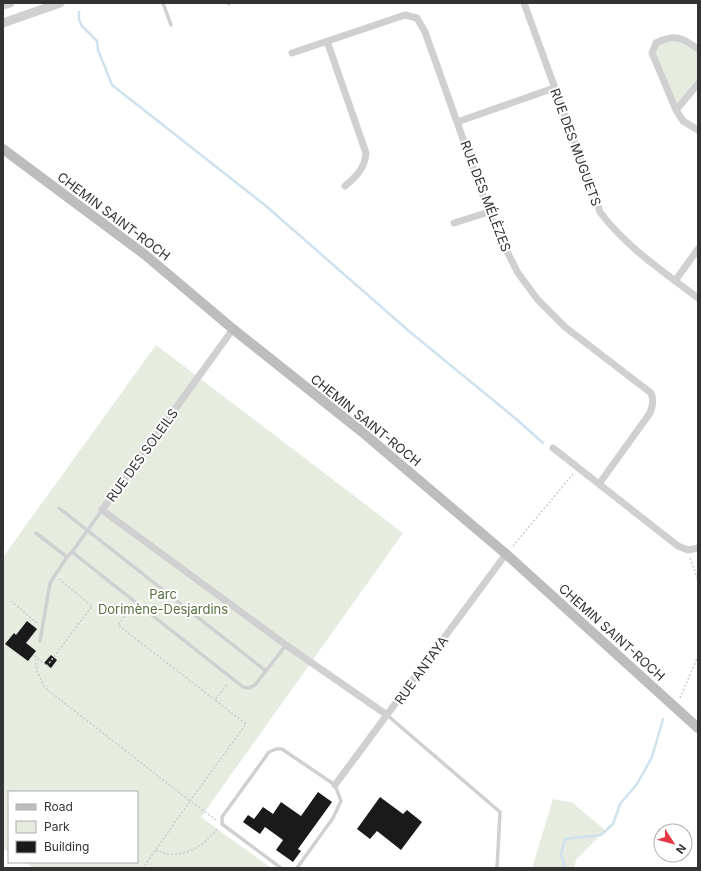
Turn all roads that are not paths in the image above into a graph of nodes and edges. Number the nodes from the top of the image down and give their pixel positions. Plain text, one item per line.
1 (10, 3) edge
2 (60, 3) edge
3 (163, 3) edge
4 (524, 3) edge
5 (3, 5) edge
6 (3, 23) edge
7 (171, 25) dead end
8 (327, 41) junction
9 (698, 49) edge
10 (292, 53) dead end
11 (698, 84) edge
12 (554, 88) junction
13 (676, 110) junction
14 (457, 122) junction
15 (698, 130) edge
16 (3, 149) edge
17 (345, 186) dead end
18 (489, 212) junction
19 (454, 223) dead end
20 (698, 249) edge
21 (675, 281) junction
22 (698, 298) edge
23 (233, 329) junction
24 (553, 448) dead end
25 (599, 484) junction
26 (59, 508) dead end
27 (102, 510) junction
28 (88, 531) junction
29 (36, 533) dead end
30 (698, 548) edge
31 (72, 552) junction
32 (506, 554) junction
33 (67, 557) junction
34 (40, 641) dead end
35 (286, 645) junction
36 (266, 671) junction
37 (387, 715) junction
38 (698, 728) edge
39 (335, 785) junction
40 (281, 868) edge
41 (297, 868) edge
42 (497, 868) edge

1 - 5 street
2 - 6 street
3 - 7 lane
4 - 12 street, RUE DES MUGUETS
8 - 10 street, RUE DES MÉLÈZES
8 - 14 street, RUE DES MÉLÈZES
8 - 17 street
9 - 13 street
11 - 13 street
12 - 14 street
12 - 21 street, RUE DES MUGUETS
13 - 15 street
14 - 18 street, RUE DES MÉLÈZES
16 - 23 main road, CHEMIN SAINT-ROCH
18 - 19 street
18 - 25 street, RUE DES MÉLÈZES
20 - 21 street
21 - 22 street, RUE DES MUGUETS
23 - 27 street, RUE DES SOLEILS
23 - 32 main road, CHEMIN SAINT-ROCH
24 - 25 street
25 - 30 street
26 - 28 lane
27 - 28 lane
27 - 35 street, RUE DES SOLEILS
28 - 31 lane
28 - 36 lane
29 - 33 lane
31 - 33 lane
31 - 36 lane
32 - 37 street, RUE ANTAYA
32 - 38 main road, CHEMIN SAINT-ROCH
33 - 34 lane
35 - 36 lane
35 - 37 street, RUE DES SOLEILS
37 - 39 street, RUE ANTAYA
37 - 42 lane
39 - 40 lane
39 - 41 lane

